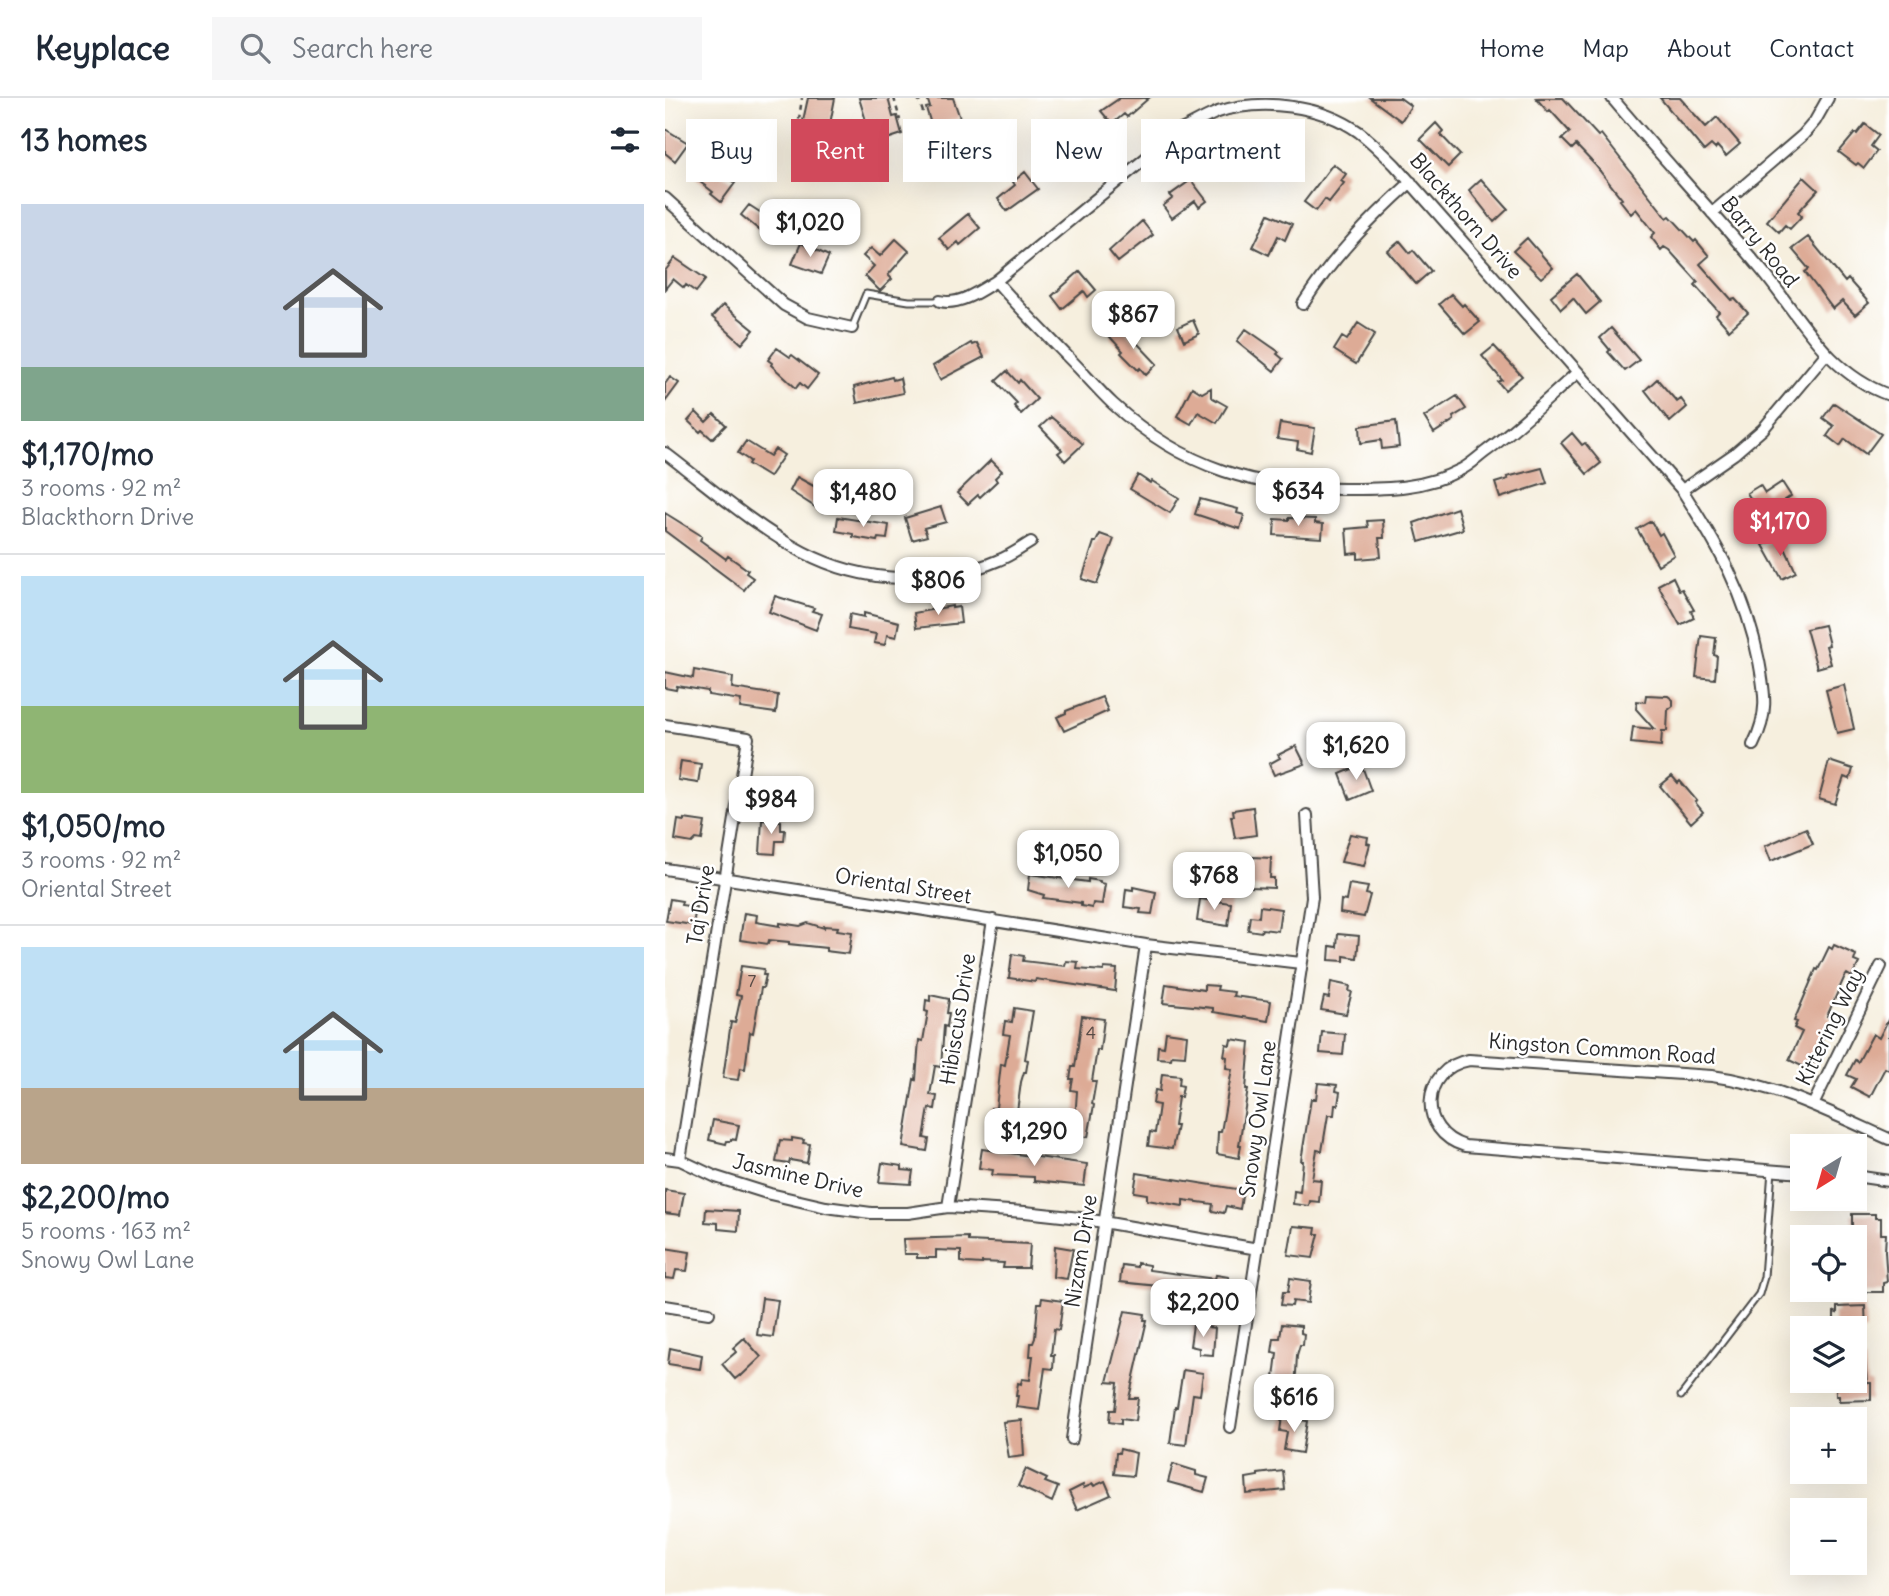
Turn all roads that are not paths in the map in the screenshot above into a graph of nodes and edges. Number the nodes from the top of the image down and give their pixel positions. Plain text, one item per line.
1 (1612, 98) edge
2 (1828, 98) edge
3 (1411, 182) junction
4 (665, 198) edge
5 (1712, 213) junction
6 (996, 281) junction
7 (940, 300) joint
8 (1303, 304) dead end
9 (852, 328) joint
10 (1826, 354) junction
11 (1578, 372) junction
12 (1889, 395) edge
13 (665, 453) edge
14 (1682, 490) junction
15 (1031, 542) dead end
16 (665, 725) edge
17 (1753, 745) dead end
18 (1307, 815) dead end
19 (665, 869) edge
20 (725, 877) junction
21 (993, 920) junction
22 (1146, 945) junction
23 (1301, 963) junction
24 (1881, 966) dead end
25 (1813, 1105) junction
26 (1889, 1139) edge
27 (665, 1158) edge
28 (680, 1160) junction
29 (1772, 1170) junction
30 (1790, 1172) edge
31 (1867, 1178) edge
32 (1889, 1181) edge
33 (948, 1208) junction
34 (1105, 1223) junction
35 (1258, 1249) junction
36 (665, 1306) edge
37 (709, 1313) dead end
38 (1681, 1396) dead end
39 (1230, 1427) dead end
40 (1072, 1440) dead end

1 - 5 street, Barry Road
2 - 5 street
3 - 6 street, Blackthorn Drive
3 - 8 street
3 - 11 street, Blackthorn Drive
4 - 9 street
5 - 10 street, Barry Road
6 - 7 street, Blackthorn Drive
6 - 11 street
7 - 9 lane
10 - 12 street, Barry Road
10 - 14 street
11 - 14 street, Blackthorn Drive
13 - 15 street
14 - 17 street, Blackthorn Drive
16 - 20 street, Taj Drive
18 - 23 street, Snowy Owl Lane
19 - 20 street, Oriental Street
20 - 21 street, Oriental Street
20 - 28 street, Taj Drive
21 - 22 street, Oriental Street
21 - 33 street, Hibiscus Drive
22 - 23 street, Oriental Street
22 - 34 street, Nizam Drive
23 - 35 street, Snowy Owl Lane
24 - 25 street, Kittering Way
25 - 26 street, Kingston Common Road
25 - 29 street, Kingston Common Road
27 - 28 street, Jasmine Drive
28 - 33 street, Jasmine Drive
29 - 30 street, Kingston Common Road
29 - 38 lane
31 - 32 street
33 - 34 street, Jasmine Drive
34 - 35 street, Jasmine Drive
34 - 40 street, Nizam Drive
35 - 39 street, Snowy Owl Lane
36 - 37 street

